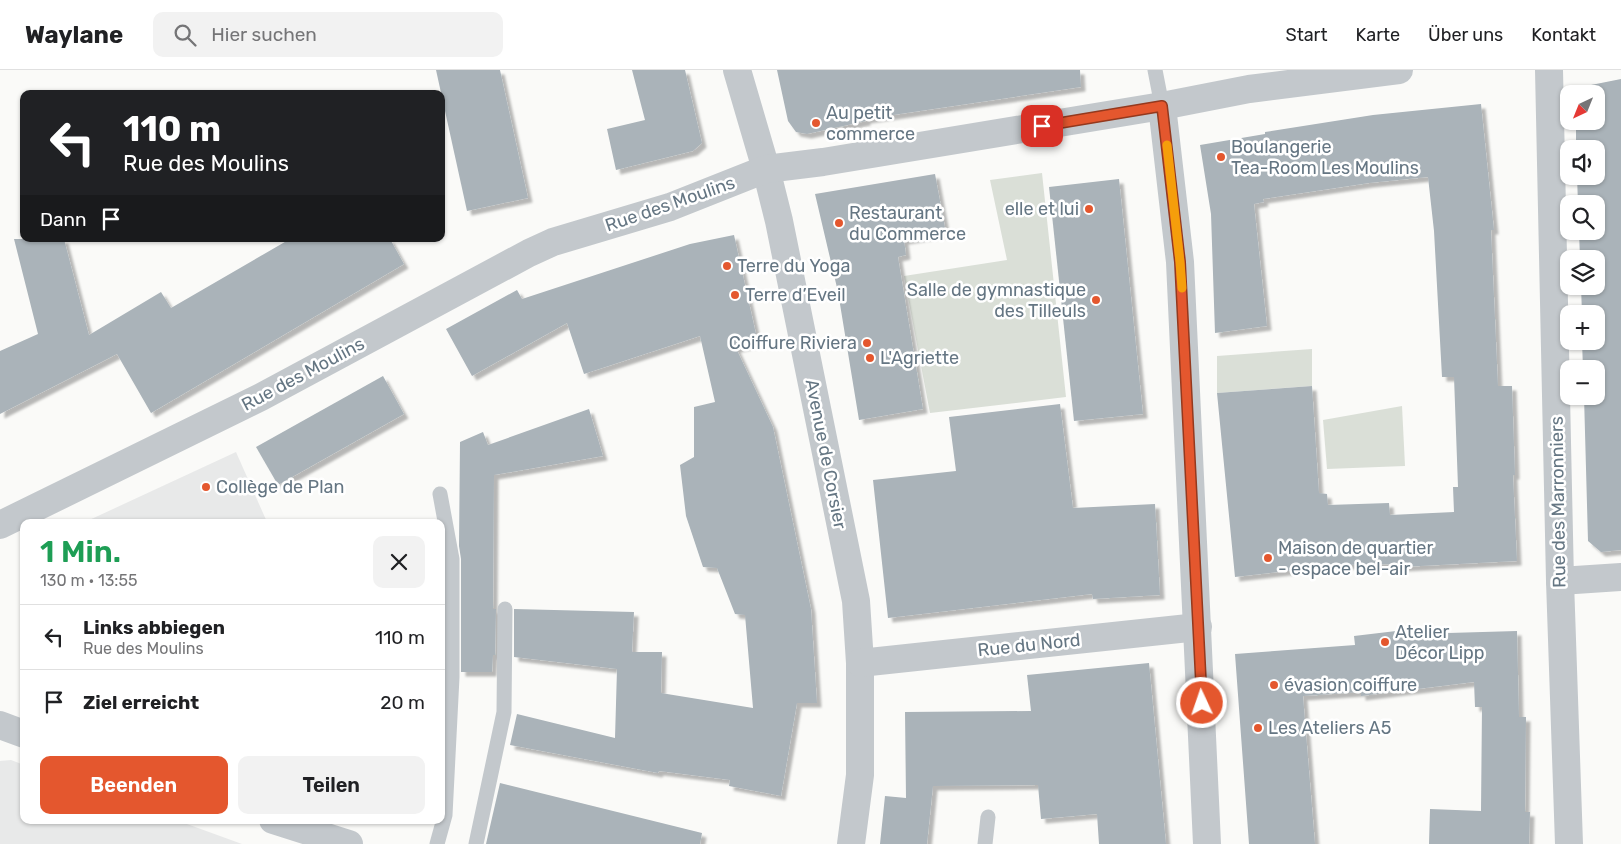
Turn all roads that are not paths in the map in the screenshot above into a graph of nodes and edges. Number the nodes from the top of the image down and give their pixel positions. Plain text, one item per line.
1 (737, 70) edge
2 (1155, 70) edge
3 (1399, 70) edge
4 (1549, 70) edge
5 (1162, 106) junction
6 (766, 169) junction
7 (440, 494) dead end
8 (445, 519) edge
9 (445, 521) edge
10 (0, 525) edge
11 (1621, 577) edge
12 (1560, 581) junction
13 (505, 609) dead end
14 (1198, 627) junction
15 (860, 663) junction
16 (0, 726) edge
17 (20, 733) edge
18 (445, 815) edge
19 (988, 817) dead end
20 (286, 824) edge
21 (443, 824) edge
22 (349, 844) edge
23 (437, 844) edge
24 (476, 844) edge
25 (851, 844) edge
26 (985, 844) edge
27 (1207, 844) edge
28 (1569, 844) edge

1 - 6 street, Avenue de Corsier
2 - 5 lane
3 - 5 street, Rue des Moulins
4 - 12 street, Rue des Marronniers
5 - 6 street, Rue des Moulins
5 - 14 street
6 - 10 street, Rue des Moulins
6 - 15 street, Avenue de Corsier
7 - 8 lane
9 - 18 lane
11 - 12 street
12 - 28 street, Rue des Marronniers
13 - 24 lane
14 - 15 street, Rue du Nord
14 - 27 street
15 - 25 street, Avenue de Corsier
16 - 17 street
19 - 26 lane
20 - 22 street
21 - 23 lane

